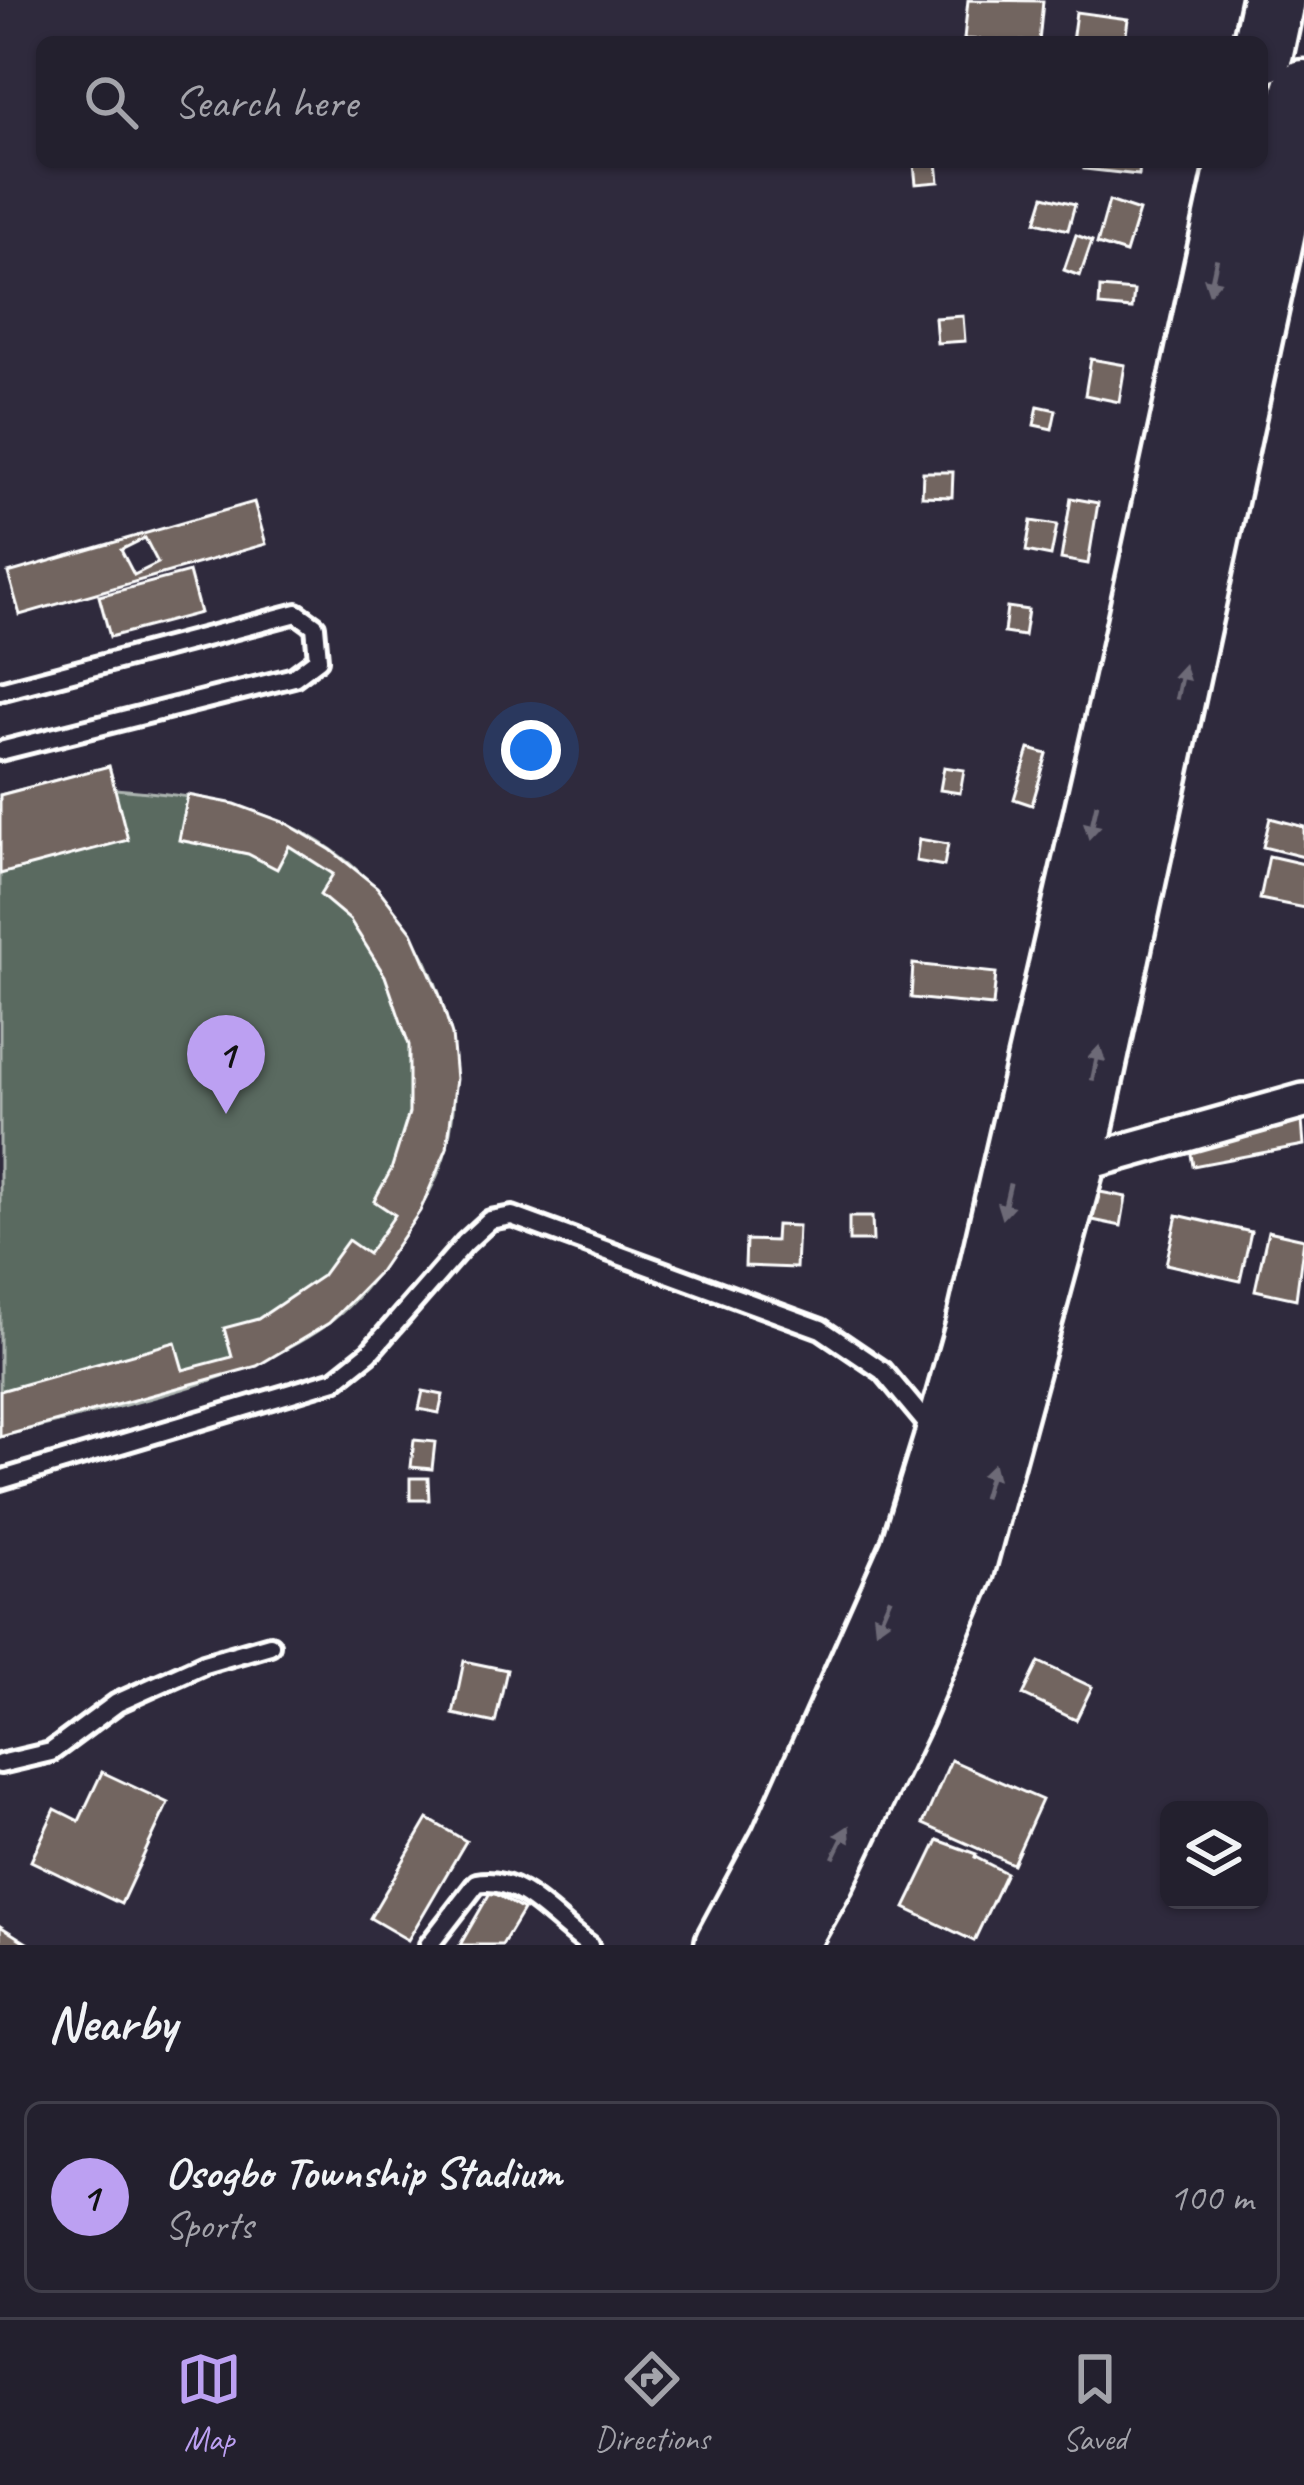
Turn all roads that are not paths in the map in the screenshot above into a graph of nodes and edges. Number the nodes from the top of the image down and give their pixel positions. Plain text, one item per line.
1 (1273, 0) edge
2 (1265, 36) edge
3 (1304, 92) edge
4 (1237, 168) edge
5 (0, 691) edge
6 (0, 752) edge
7 (1304, 1101) edge
8 (1073, 1166) junction
9 (944, 1444) junction
10 (0, 1480) edge
11 (270, 1646) dead end
12 (0, 1764) edge
13 (583, 1943) edge
14 (429, 1945) edge
15 (726, 1945) edge
16 (786, 1945) edge

1 - 2 highway
8 -> 3 highway
4 -> 9 highway
5 - 6 lane
7 - 8 street
16 -> 8 highway
9 - 10 lane
9 -> 15 highway
11 - 12 lane
13 - 14 lane

